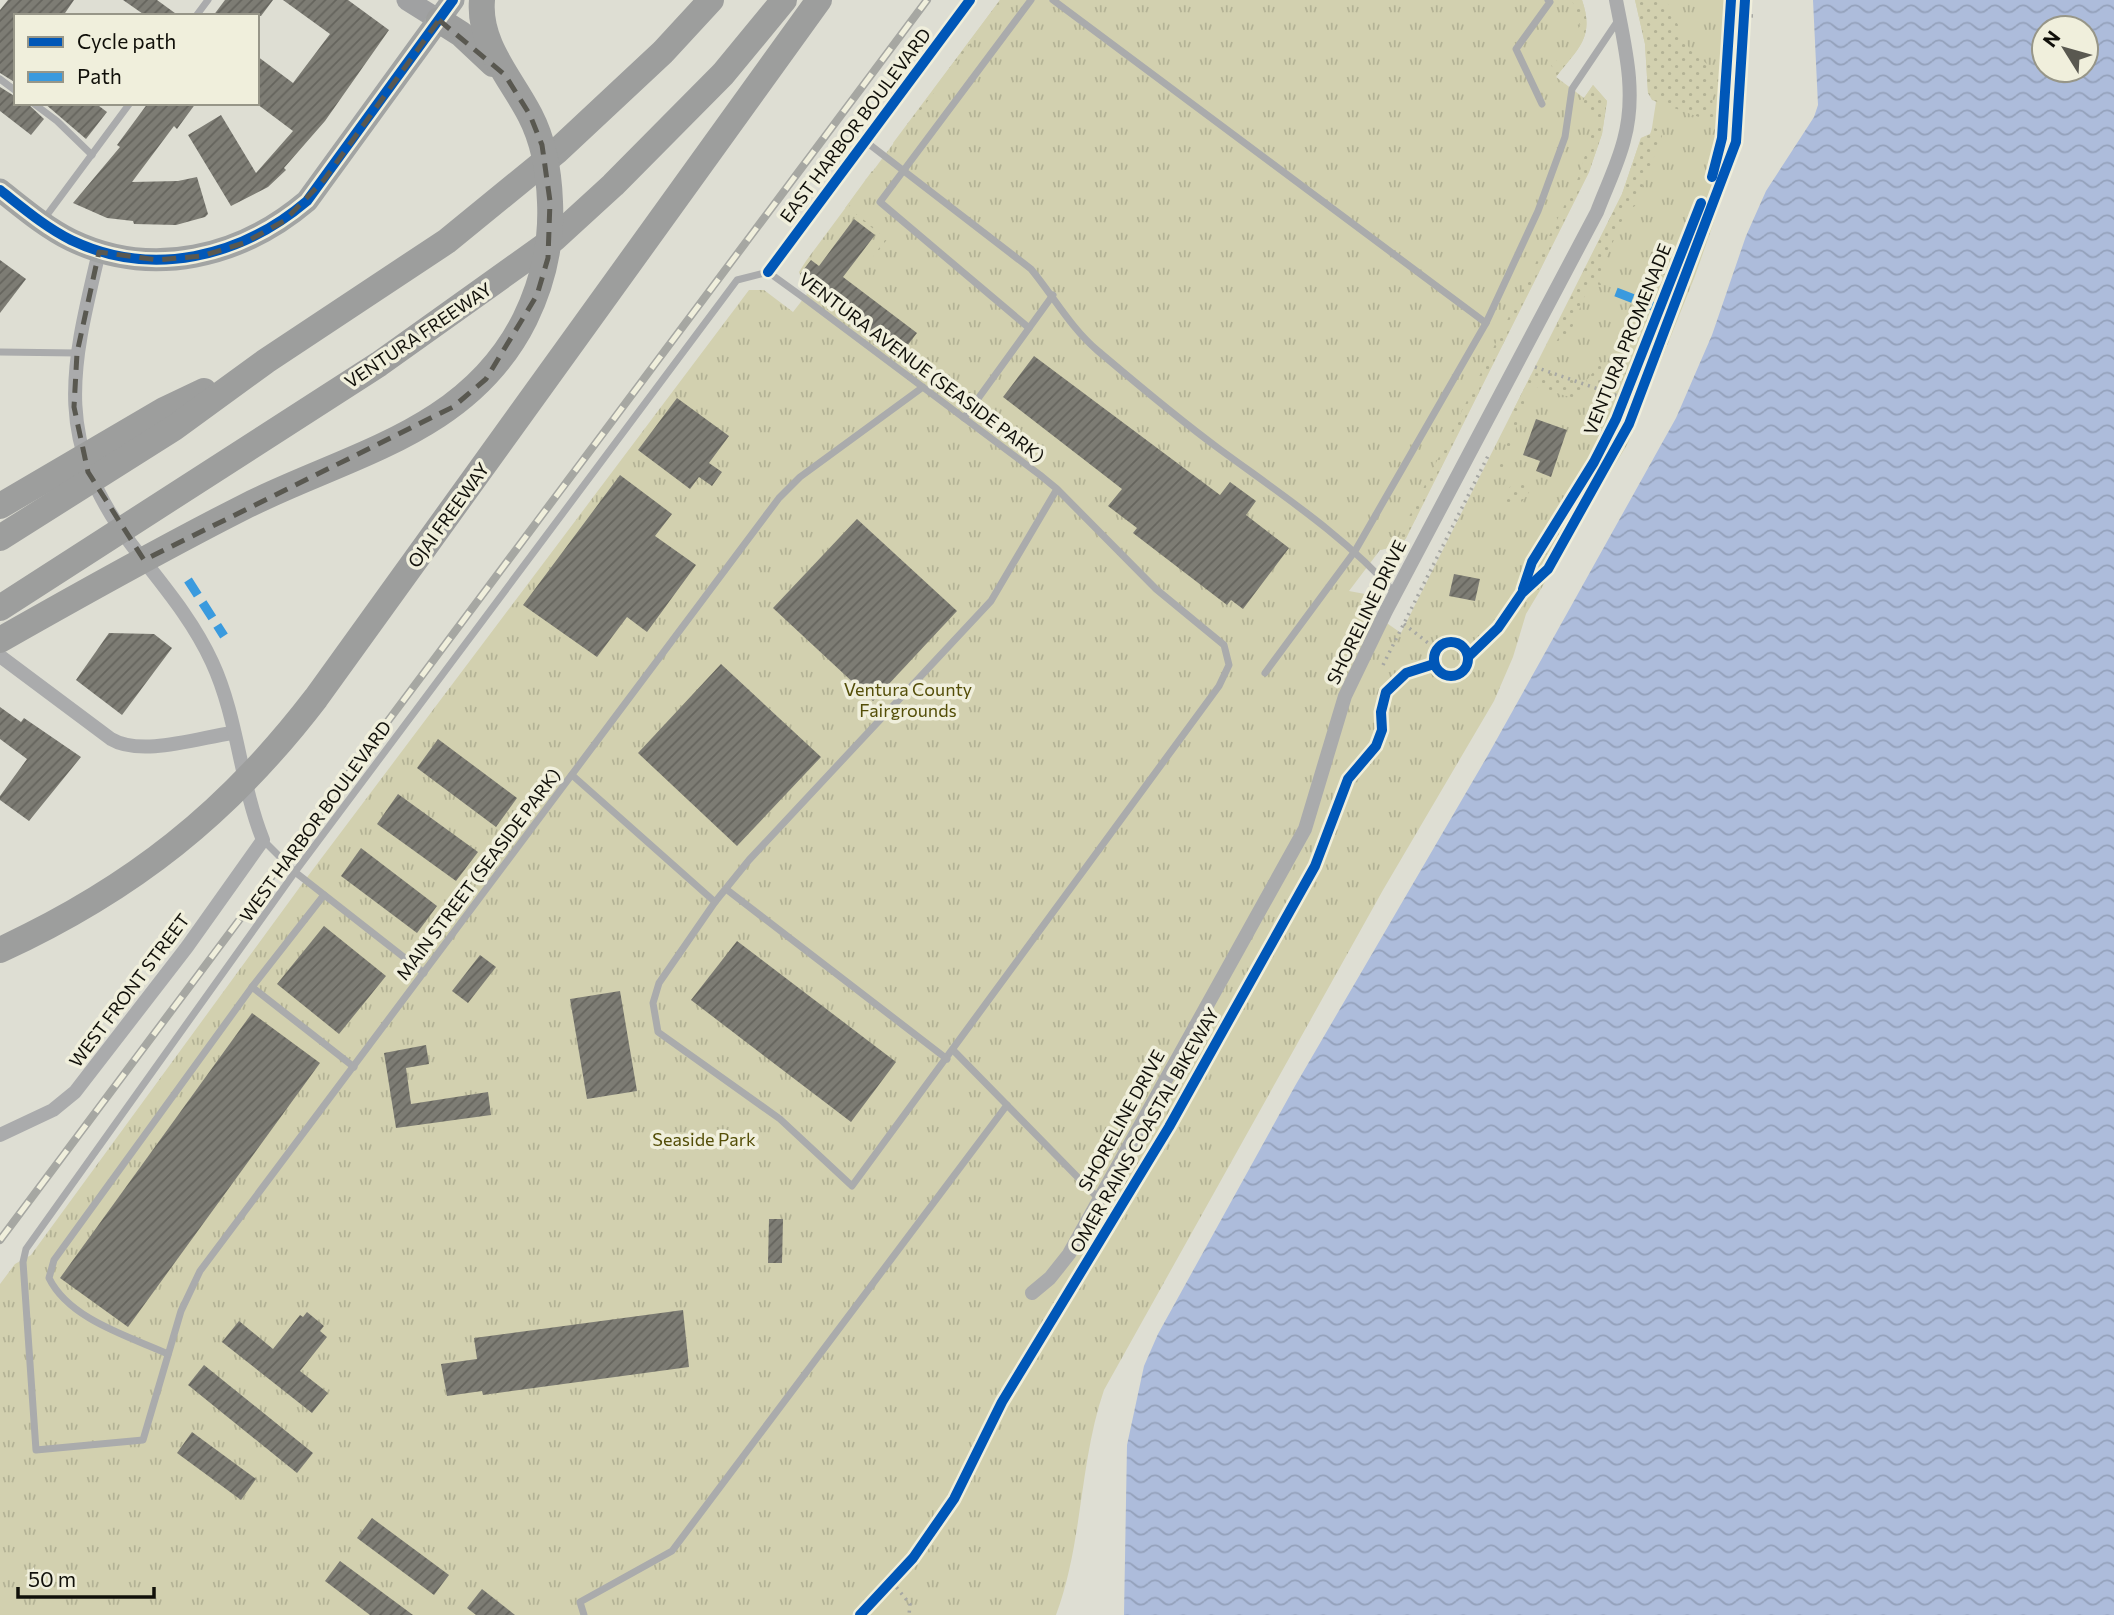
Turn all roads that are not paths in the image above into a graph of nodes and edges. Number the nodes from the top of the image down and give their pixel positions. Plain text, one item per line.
1 (407, 0) edge
2 (482, 0) edge
3 (711, 0) edge
4 (783, 0) edge
5 (819, 0) edge
6 (970, 0) edge
7 (1031, 0) edge
8 (1053, 0) edge
9 (1548, 0) edge
10 (1616, 0) edge
11 (446, 10) edge
12 (1619, 19) junction
13 (505, 75) junction
14 (1542, 104) dead end
15 (36, 105) edge
16 (129, 105) edge
17 (865, 141) junction
18 (92, 155) junction
19 (903, 170) junction
20 (0, 190) edge
21 (42, 222) junction
22 (99, 251) junction
23 (768, 272) junction
24 (1053, 295) junction
25 (1486, 323) junction
26 (1029, 328) junction
27 (0, 352) edge
28 (77, 353) junction
29 (923, 387) junction
30 (964, 418) junction
31 (169, 419) junction
32 (1057, 489) junction
33 (0, 506) edge
34 (0, 538) edge
35 (1355, 551) junction
36 (1396, 593) junction
37 (0, 608) edge
38 (0, 640) edge
39 (0, 656) edge
40 (1265, 673) dead end
41 (232, 733) junction
42 (572, 775) junction
43 (263, 841) junction
44 (295, 872) junction
45 (726, 889) junction
46 (324, 895) junction
47 (715, 902) junction
48 (0, 950) edge
49 (424, 973) junction
50 (252, 987) junction
51 (953, 1050) junction
52 (947, 1059) junction
53 (354, 1067) junction
54 (1007, 1105) junction
55 (0, 1135) edge
56 (1099, 1199) junction
57 (1032, 1293) dead end
58 (168, 1354) junction
59 (143, 1440) joint
60 (584, 1615) edge

1 - 11 main road
2 - 13 highway
3 - 31 highway
4 - 37 highway, VENTURA FREEWAY
5 - 48 highway, OJAI FREEWAY
6 - 17 street, EAST HARBOR BOULEVARD
7 - 19 lane
8 - 25 lane
9 - 14 lane
10 - 12 street, SHORELINE DRIVE
11 - 13 highway
11 - 22 main road
12 - 25 lane
12 - 36 street, SHORELINE DRIVE
13 - 38 highway
15 - 18 lane
16 - 18 lane
17 - 19 lane
17 - 23 street, EAST HARBOR BOULEVARD
18 - 21 lane
19 - 24 lane
19 - 26 lane
20 - 21 main road
21 - 22 main road
22 - 28 street
23 - 29 lane, VENTURA AVENUE (SEASIDE PARK)
23 - 44 lane, WEST HARBOR BOULEVARD
24 - 26 lane
24 - 35 lane
25 - 35 lane
26 - 30 lane
27 - 28 lane
28 - 41 street
29 - 30 lane, VENTURA AVENUE (SEASIDE PARK)
29 - 42 lane, MAIN STREET (SEASIDE PARK)
30 - 32 lane, VENTURA AVENUE (SEASIDE PARK)
31 - 33 highway
31 - 34 highway
32 - 45 lane
32 - 51 lane, VENTURA AVENUE (SEASIDE PARK)
35 - 36 lane
35 - 40 lane
36 - 56 street, SHORELINE DRIVE
39 - 41 street
41 - 43 street
42 - 47 lane
42 - 49 lane, MAIN STREET (SEASIDE PARK)
43 - 44 lane
43 - 55 street, WEST FRONT STREET
44 - 46 lane
44 - 59 lane, WEST HARBOR BOULEVARD
45 - 47 lane
45 - 52 lane
46 - 49 lane
46 - 50 lane
47 - 52 lane, VENTURA AVENUE (SEASIDE PARK)
49 - 53 lane, MAIN STREET (SEASIDE PARK)
50 - 53 lane
50 - 58 lane
51 - 52 lane, VENTURA AVENUE (SEASIDE PARK)
51 - 54 lane
53 - 58 lane, MAIN STREET (SEASIDE PARK)
54 - 56 lane
54 - 60 lane
56 - 57 street, SHORELINE DRIVE
58 - 59 lane, MAIN STREET (SEASIDE PARK)

